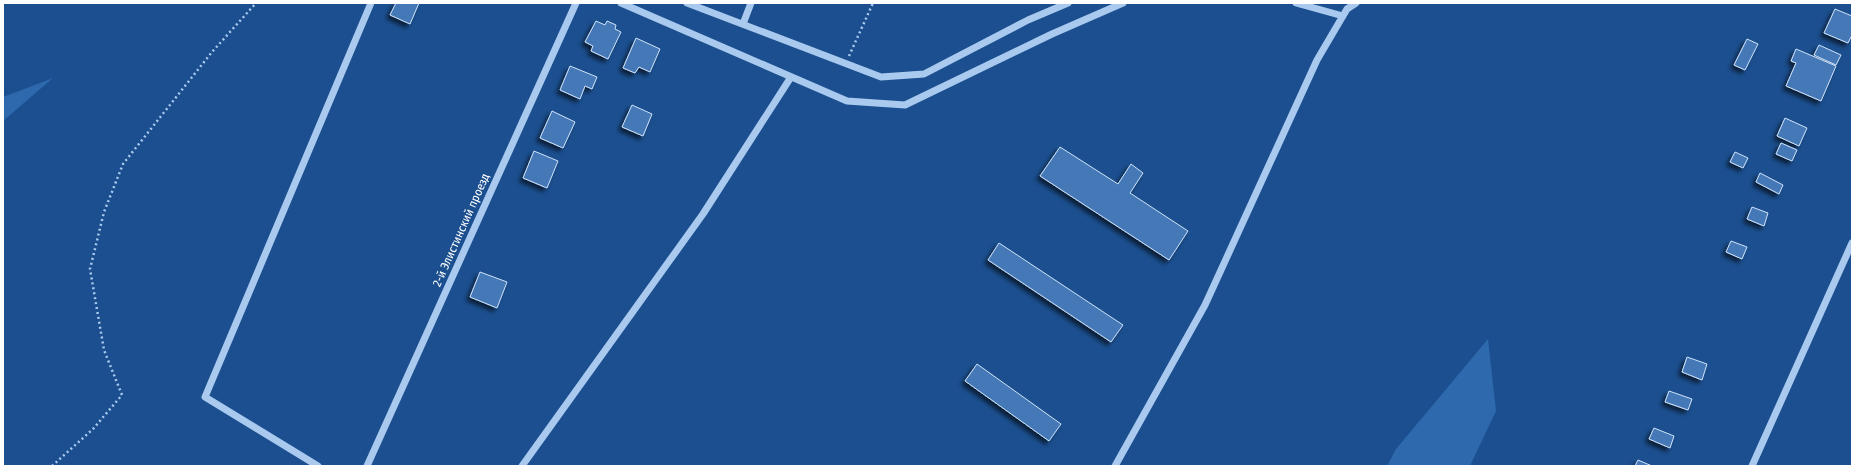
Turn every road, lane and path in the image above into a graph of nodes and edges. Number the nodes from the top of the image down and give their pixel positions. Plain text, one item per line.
1 (256, 3) edge
2 (371, 3) edge
3 (576, 3) edge
4 (621, 3) edge
5 (686, 3) edge
6 (751, 3) edge
7 (873, 3) edge
8 (1068, 3) edge
9 (1123, 3) edge
10 (1296, 3) edge
11 (1356, 3) edge
12 (1343, 16) junction
13 (743, 24) junction
14 (846, 63) junction
15 (791, 76) junction
16 (1852, 243) edge
17 (52, 466) edge
18 (318, 466) edge
19 (367, 466) edge
20 (522, 466) edge
21 (1115, 466) edge
22 (1752, 466) edge

1 - 17 path
2 - 18 street
3 - 19 street, 2-й Элистинский проезд
4 - 15 street
5 - 13 street
6 - 13 street
7 - 14 path
8 - 14 street
9 - 15 street
10 - 12 street
11 - 12 street
12 - 21 street
13 - 14 street
15 - 20 street
16 - 22 street

